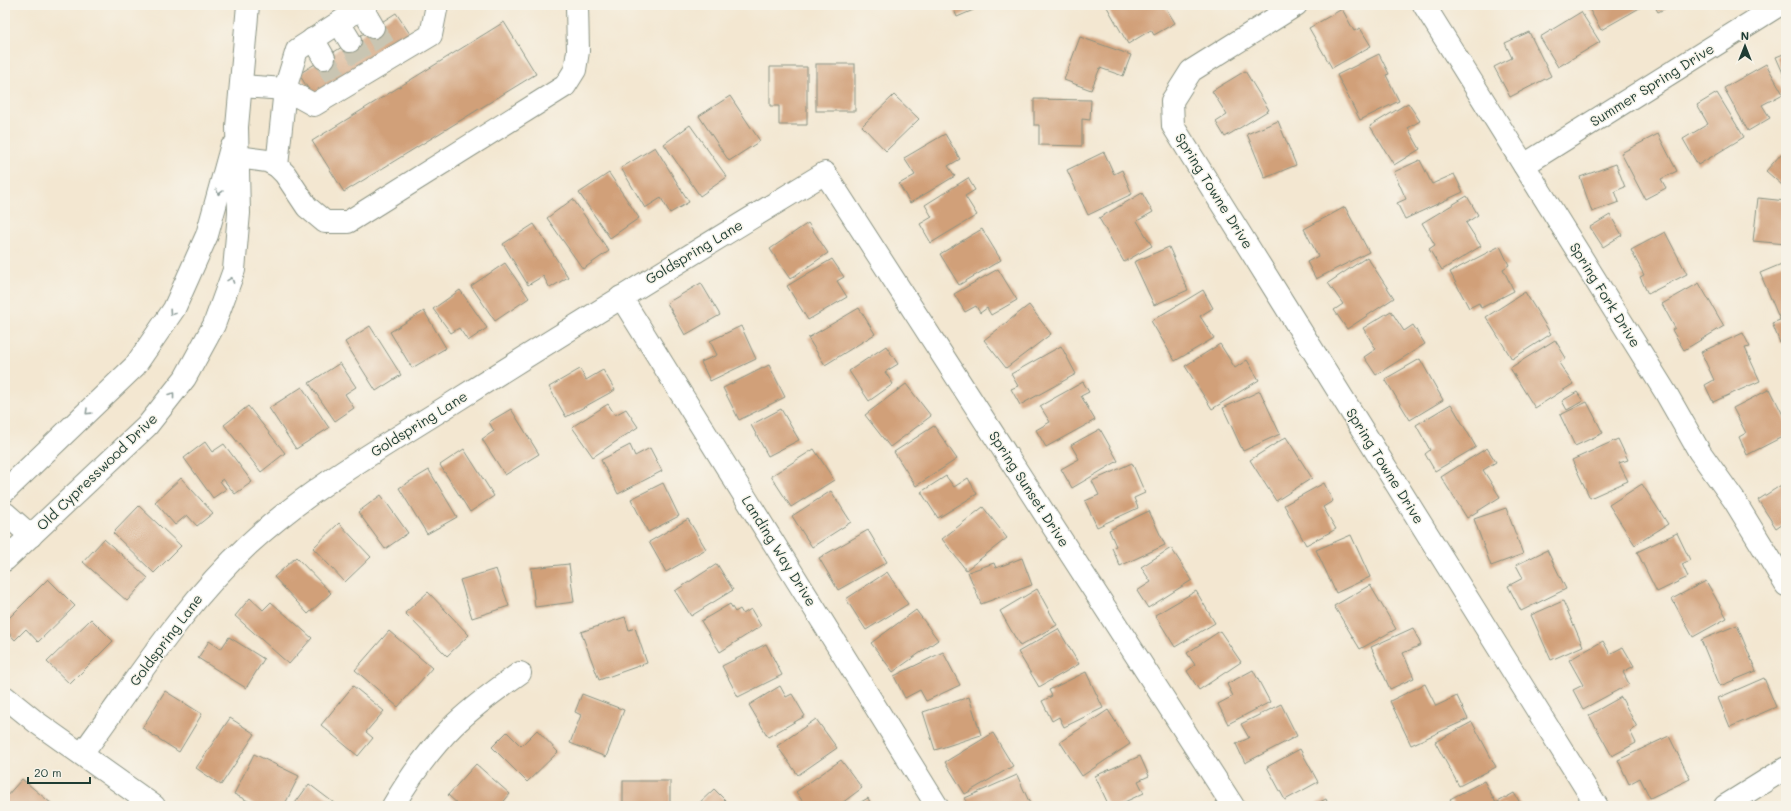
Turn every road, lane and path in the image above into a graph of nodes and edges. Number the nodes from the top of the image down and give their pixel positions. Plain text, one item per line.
1 (248, 5) edge
2 (437, 5) edge
3 (577, 5) edge
4 (1296, 5) edge
5 (1424, 5) edge
6 (1779, 5) edge
7 (364, 6) edge
8 (339, 23) junction
9 (373, 27) tunnel mouth
10 (350, 42) tunnel mouth
11 (241, 86) junction
12 (285, 88) junction
13 (237, 127) junction
14 (238, 157) junction
15 (1524, 165) junction
16 (277, 166) junction
17 (825, 173) joint
18 (620, 297) junction
19 (5, 491) edge
20 (5, 514) edge
21 (31, 536) junction
22 (5, 560) edge
23 (1786, 585) edge
24 (520, 673) dead end
25 (5, 697) edge
26 (82, 754) junction
27 (1786, 768) edge
28 (154, 806) edge
29 (393, 806) edge
30 (937, 806) edge
31 (1233, 806) edge
32 (1597, 806) edge
33 (1725, 806) edge

1 - 11 street, Old Cypresswood Drive
2 - 12 street
3 - 16 street
4 - 32 street, Spring Towne Drive
5 - 15 street, Spring Fork Drive
6 - 15 street, Summer Spring Drive
7 - 8 street
7 - 9 street
8 - 10 street
8 - 12 street
11 - 12 street
11 - 13 street, Old Cypresswood Drive
12 - 16 street
13 - 14 street, Old Cypresswood Drive
13 -> 19 street, Old Cypresswood Drive
14 - 16 street
21 -> 14 street, Old Cypresswood Drive
15 - 23 street, Spring Fork Drive
17 - 18 street, Goldspring Lane
17 - 31 street, Spring Sunset Drive
18 - 26 street, Goldspring Lane
18 - 30 street, Landing Way Drive
20 - 21 street
21 - 22 street, Old Cypresswood Drive
24 - 29 street
25 - 26 street
26 - 28 street
27 - 33 street

